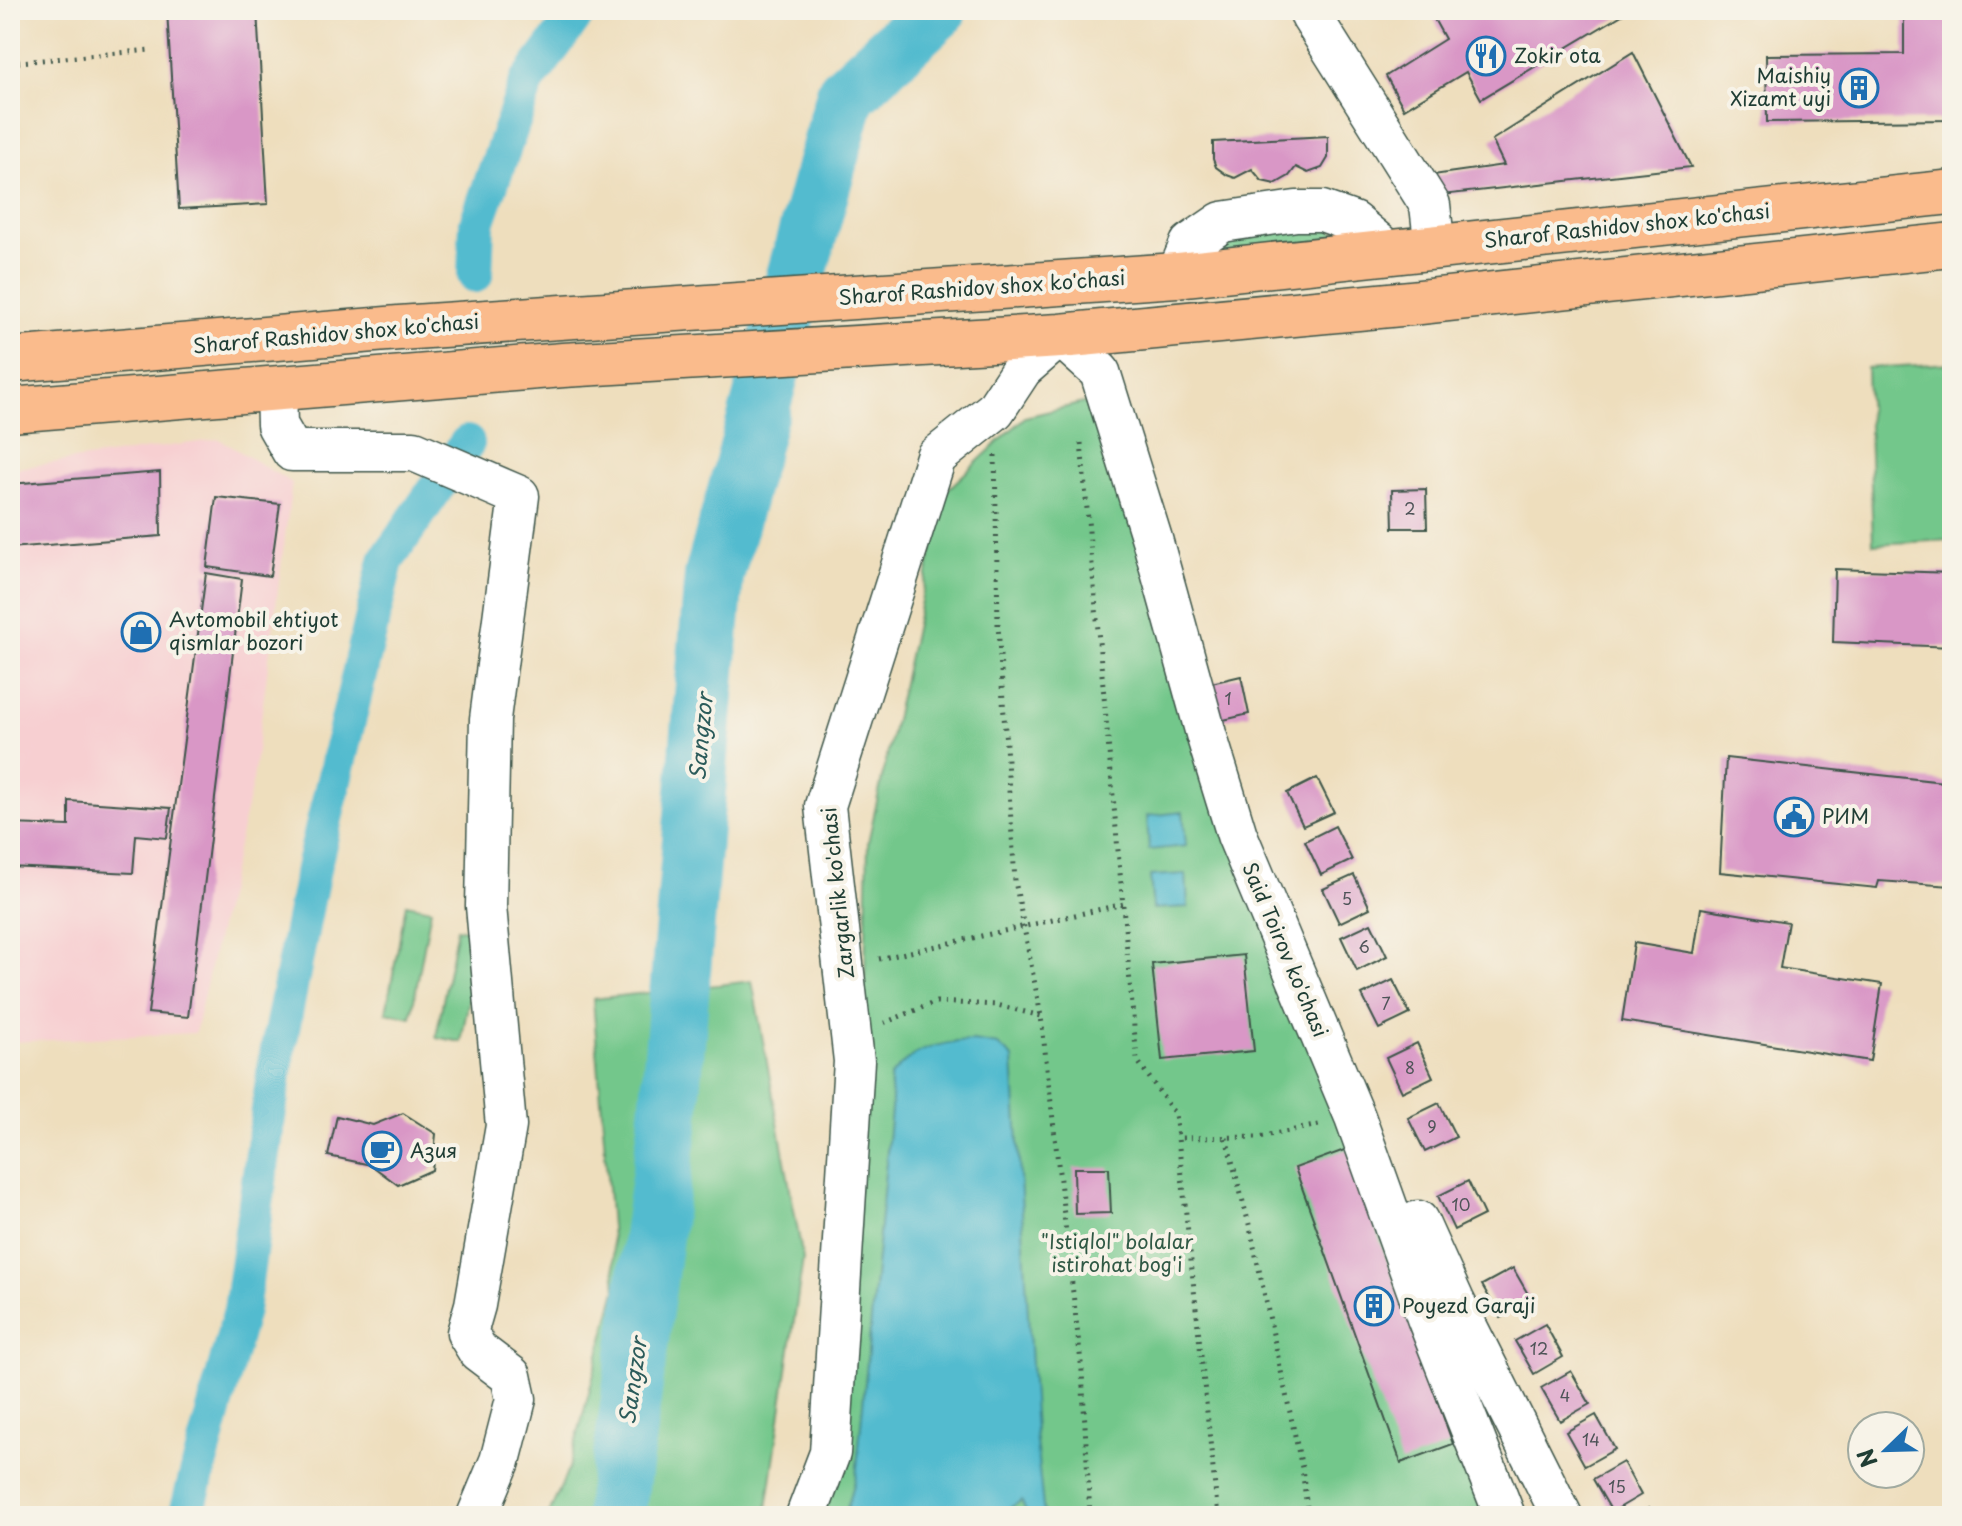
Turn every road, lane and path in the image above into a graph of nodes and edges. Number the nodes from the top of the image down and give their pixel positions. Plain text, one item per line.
1 (1319, 10) edge
2 (151, 50) dead end
3 (10, 63) edge
4 (1952, 192) edge
5 (1730, 214) junction
6 (1952, 245) edge
7 (1435, 249) junction
8 (1736, 267) junction
9 (1060, 336) junction
10 (10, 360) edge
11 (276, 388) junction
12 (10, 410) edge
13 (995, 410) junction
14 (1081, 436) dead end
15 (1124, 904) junction
16 (1024, 927) junction
17 (1313, 946) dead end
18 (845, 966) junction
19 (1355, 1117) junction
20 (1178, 1138) junction
21 (1226, 1138) junction
22 (477, 1516) edge
23 (806, 1516) edge
24 (1090, 1516) edge
25 (1218, 1516) edge
26 (1308, 1516) edge
27 (1505, 1516) edge
28 (1562, 1516) edge

1 - 7 street
2 - 3 path
4 - 5 main road, Sharof Rashidov shox ko'chasi
5 - 7 main road, Sharof Rashidov shox ko'chasi
5 - 8 main road
6 - 8 main road
7 - 10 main road, Sharof Rashidov shox ko'chasi
8 - 9 main road
9 - 11 main road
9 - 13 street, Zargarlik ko'chasi
9 - 19 street, Said Toirov ko'chasi
11 - 12 main road
11 - 22 street
13 - 16 path
13 - 18 street, Zargarlik ko'chasi
14 - 15 path
15 - 16 path
15 - 20 path
16 - 18 path
16 - 24 path
17 - 28 street
18 - 23 street, Zargarlik ko'chasi
19 - 21 path
19 - 27 street, Said Toirov ko'chasi
20 - 21 path
20 - 25 path
21 - 26 path

